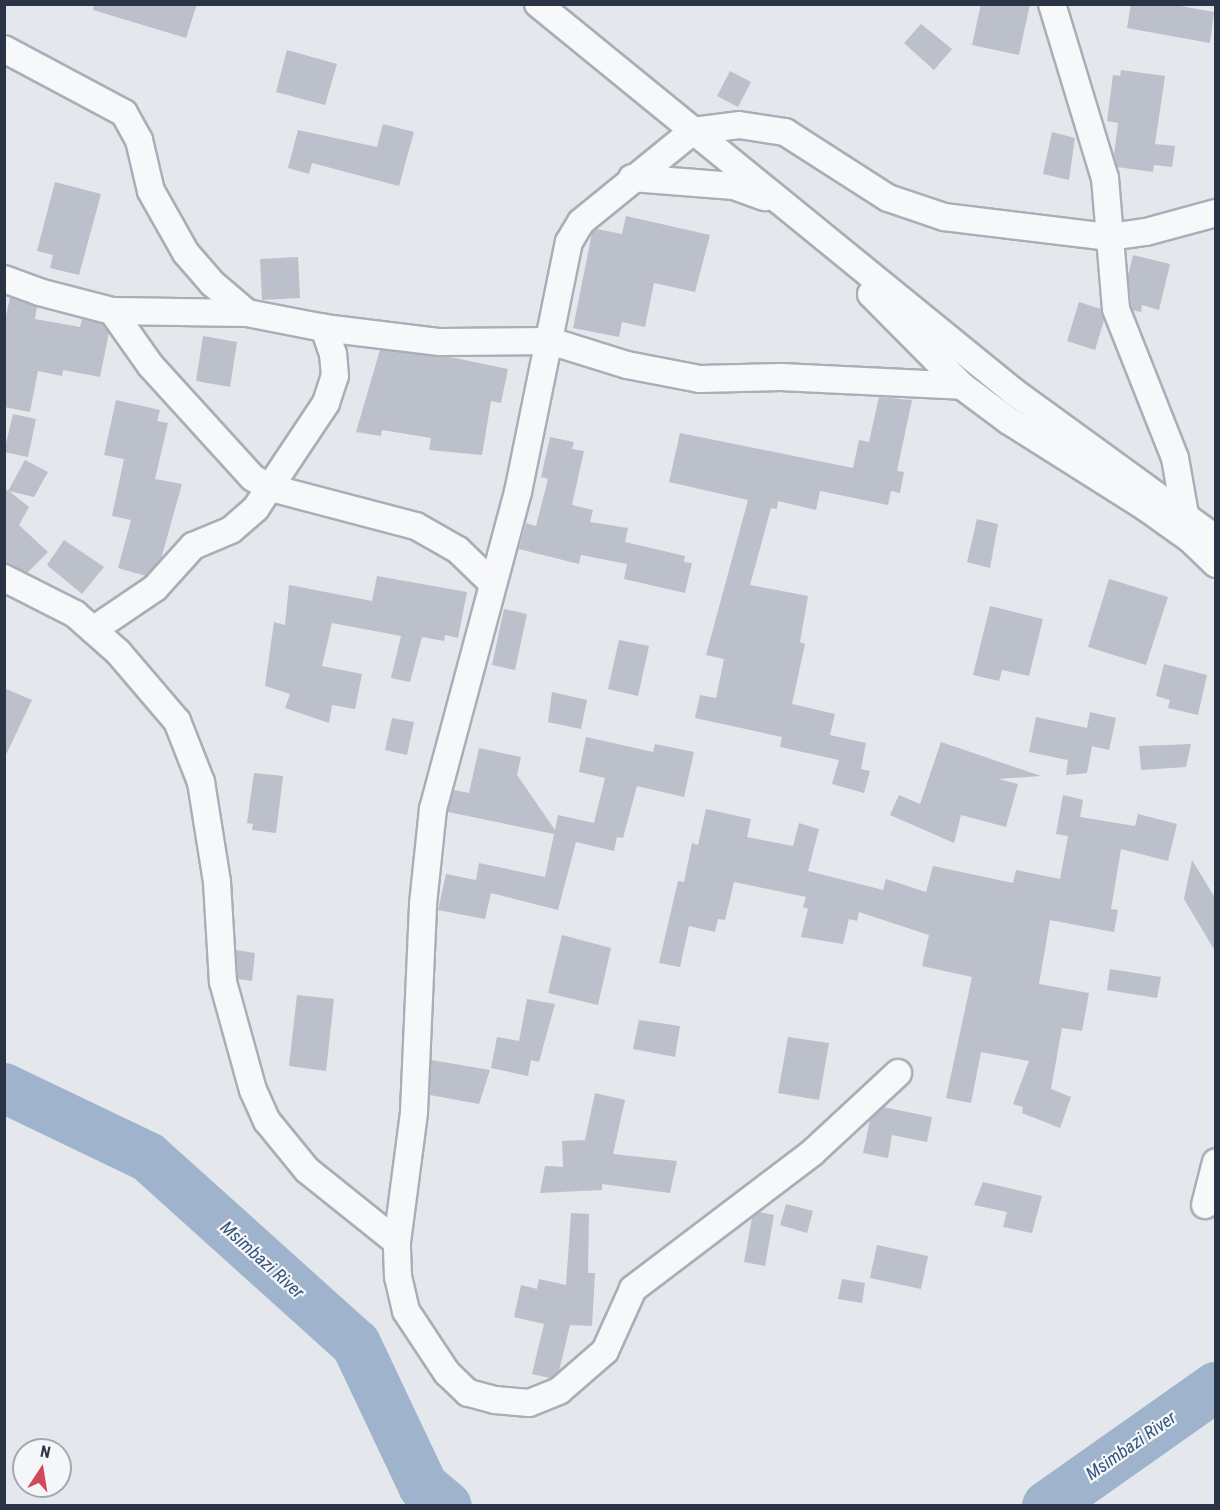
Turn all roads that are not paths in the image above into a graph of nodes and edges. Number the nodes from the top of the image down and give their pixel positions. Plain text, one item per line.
1 (538, 4) edge
2 (1052, 4) edge
3 (4, 49) edge
4 (693, 131) junction
5 (632, 178) junction
6 (1215, 213) edge
7 (1110, 237) junction
8 (4, 279) edge
9 (112, 310) junction
10 (248, 313) junction
11 (324, 328) junction
12 (550, 341) junction
13 (963, 386) junction
14 (271, 488) junction
15 (1185, 515) junction
16 (1215, 539) edge
17 (1215, 564) edge
18 (4, 578) edge
19 (492, 583) junction
20 (93, 630) junction
21 (898, 1073) dead end
22 (1215, 1162) edge
23 (1205, 1205) dead end
24 (397, 1242) junction

1 - 4 street
2 - 7 street
3 - 10 street
4 - 5 street
4 - 7 street
4 - 15 street
5 - 12 street
5 - 13 street
6 - 7 street
7 - 15 street
8 - 9 street
9 - 10 street
9 - 14 street
10 - 11 street
11 - 12 street
11 - 14 street
12 - 13 street
12 - 19 street
13 - 17 street
14 - 19 street
14 - 20 street
15 - 16 street
18 - 20 street
19 - 24 street
20 - 24 street
21 - 24 street
22 - 23 street

